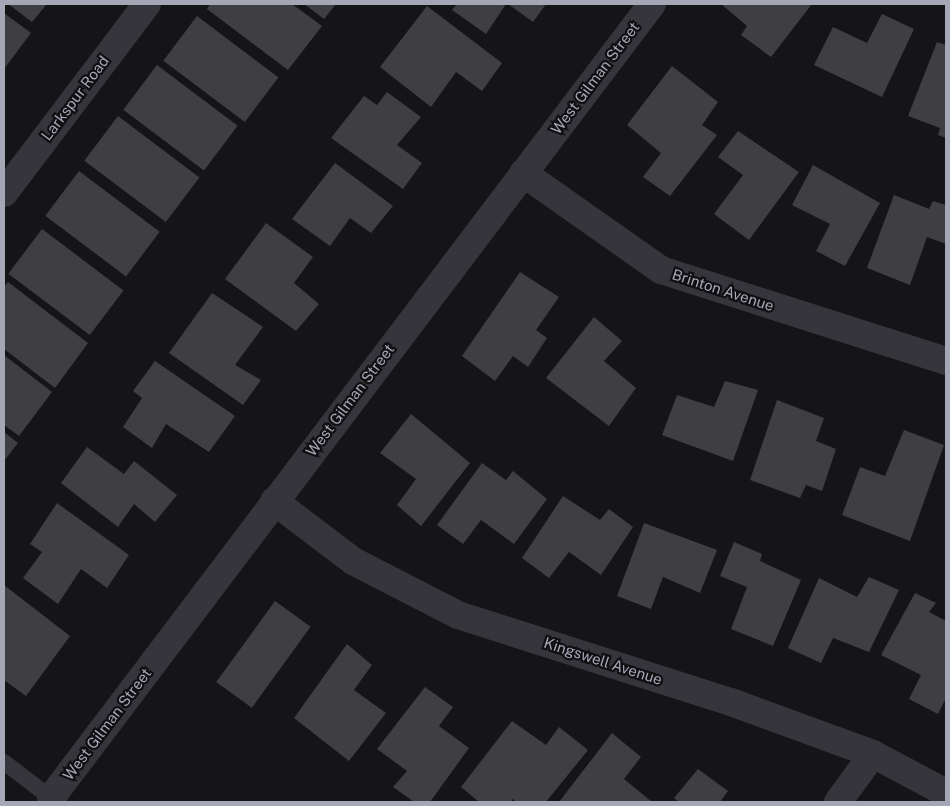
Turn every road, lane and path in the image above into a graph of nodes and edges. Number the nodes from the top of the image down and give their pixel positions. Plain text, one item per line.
1 (147, 4) edge
2 (652, 4) edge
3 (523, 173) junction
4 (4, 193) edge
5 (946, 361) edge
6 (274, 502) junction
7 (873, 754) junction
8 (4, 762) edge
9 (946, 793) edge
10 (51, 798) joint
11 (838, 802) edge

1 - 4 street, Larkspur Road
2 - 3 street, West Gilman Street
3 - 5 street, Brinton Avenue
3 - 6 street, West Gilman Street
6 - 7 street, Kingswell Avenue
6 - 10 street, West Gilman Street
7 - 9 street, Kingswell Avenue
7 - 11 street
8 - 10 lane

